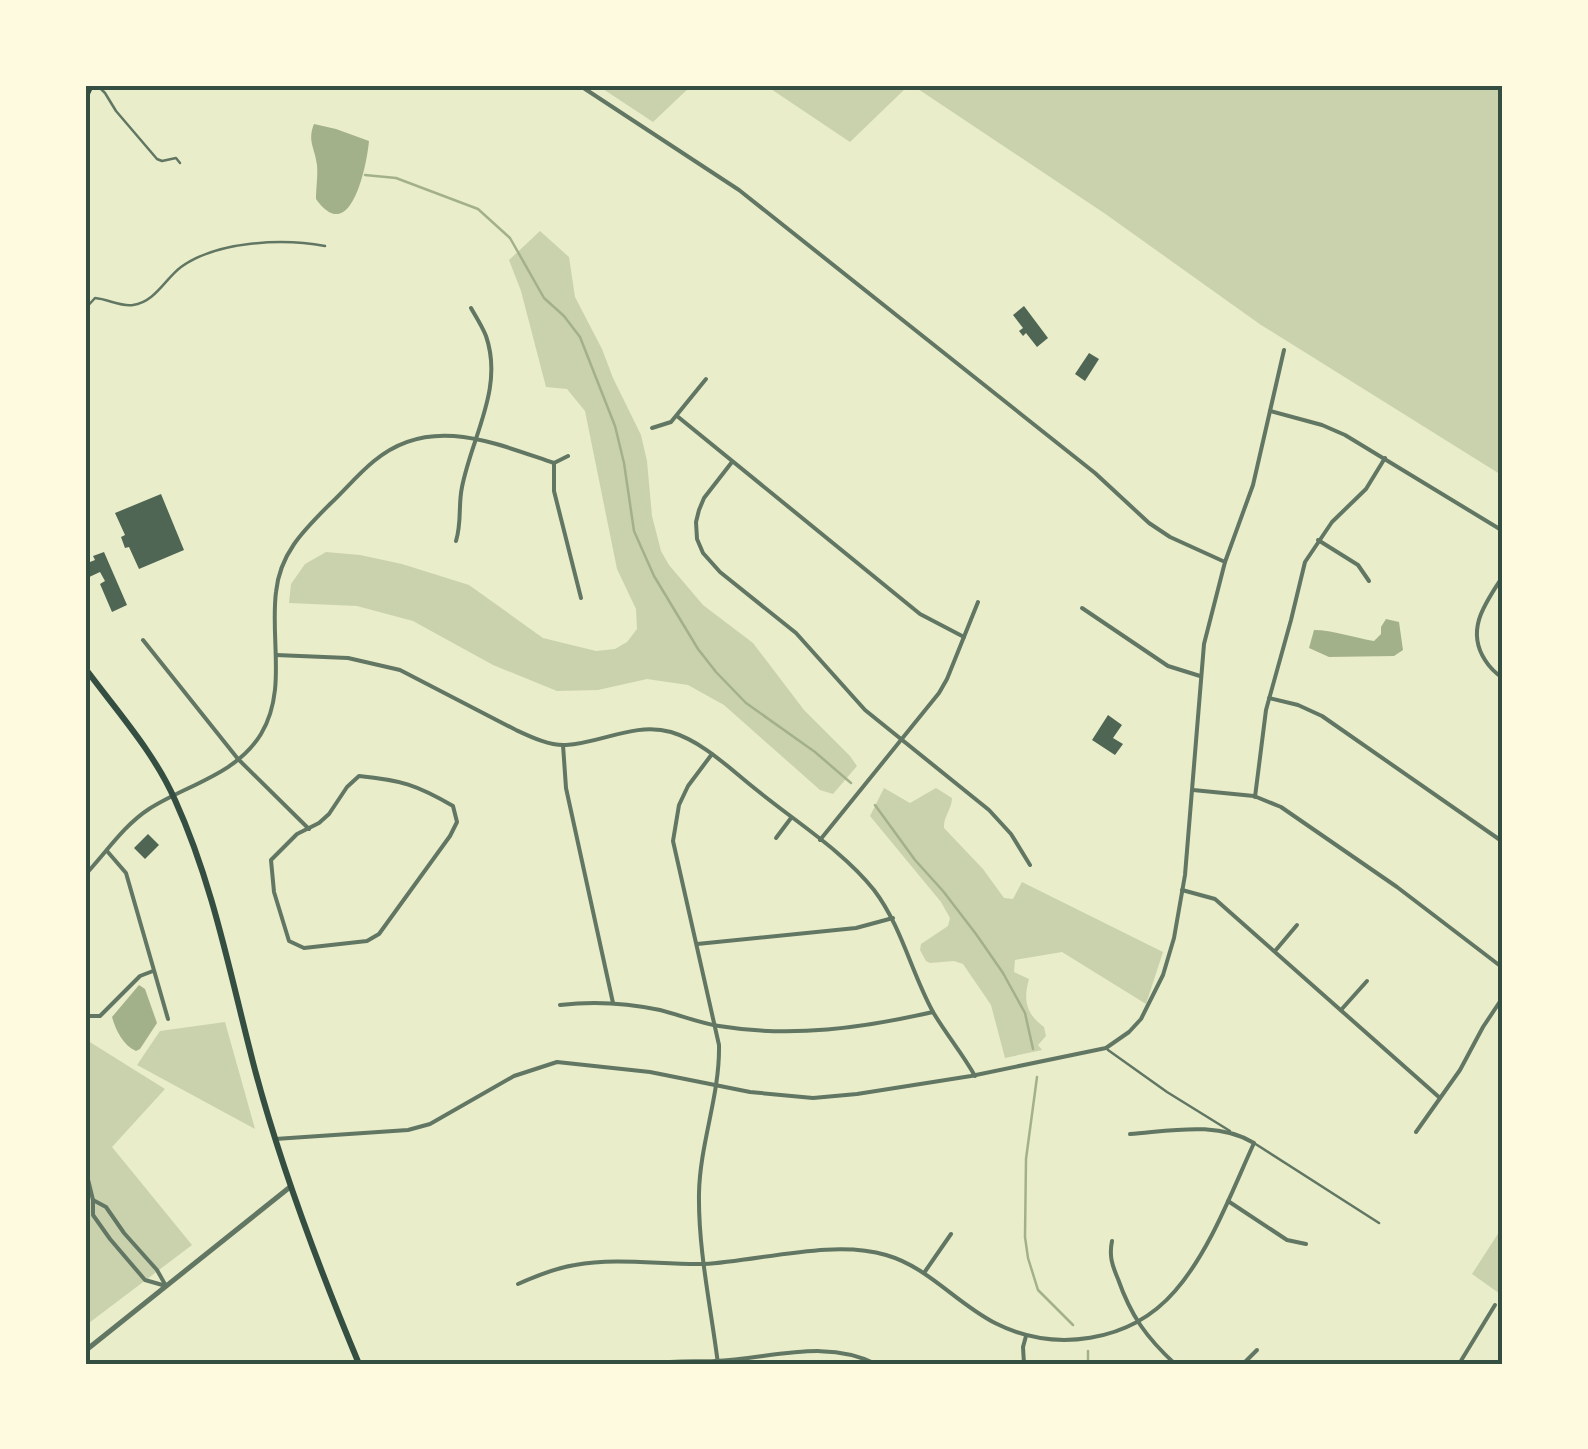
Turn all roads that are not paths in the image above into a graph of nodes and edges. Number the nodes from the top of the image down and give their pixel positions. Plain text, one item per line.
1 (94, 85) edge
2 (579, 85) edge
3 (85, 98) edge
4 (180, 162) dead end
5 (325, 246) dead end
6 (470, 308) dead end
7 (85, 309) edge
8 (1284, 350) dead end
9 (706, 379) dead end
10 (1270, 411) junction
11 (676, 416) junction
12 (652, 428) dead end
13 (477, 438) junction
14 (568, 456) dead end
15 (1385, 458) junction
16 (732, 462) junction
17 (554, 463) junction
18 (1503, 531) edge
19 (456, 540) dead end
20 (1318, 540) junction
21 (1224, 562) junction
22 (1503, 576) edge
23 (1369, 581) dead end
24 (581, 598) dead end
25 (978, 602) dead end
26 (1082, 608) dead end
27 (964, 637) junction
28 (143, 640) dead end
29 (276, 655) junction
30 (86, 671) edge
31 (1200, 676) junction
32 (1503, 678) edge
33 (1269, 698) junction
34 (902, 741) junction
35 (563, 745) junction
36 (712, 754) junction
37 (238, 759) junction
38 (1191, 790) junction
39 (174, 796) junction
40 (1256, 796) junction
41 (791, 818) junction
42 (309, 829) junction
43 (776, 838) dead end
44 (820, 840) junction
45 (1503, 842) edge
46 (107, 851) junction
47 (1030, 865) dead end
48 (85, 875) edge
49 (1182, 890) junction
50 (893, 918) junction
51 (1297, 925) dead end
52 (698, 944) junction
53 (1275, 951) junction
54 (1503, 968) edge
55 (154, 970) junction
56 (1367, 981) dead end
57 (1503, 998) edge
58 (613, 1004) junction
59 (560, 1005) dead end
60 (1341, 1010) junction
61 (933, 1012) junction
62 (85, 1016) edge
63 (168, 1020) dead end
64 (715, 1026) junction
65 (1106, 1048) junction
66 (975, 1076) junction
67 (716, 1087) junction
68 (1440, 1098) junction
69 (1231, 1132) junction
70 (1416, 1132) dead end
71 (1130, 1134) dead end
72 (275, 1139) junction
73 (1254, 1144) junction
74 (85, 1167) edge
75 (290, 1187) junction
76 (93, 1200) junction
77 (1228, 1201) junction
78 (85, 1203) edge
79 (1379, 1223) dead end
80 (951, 1234) dead end
81 (1112, 1241) dead end
82 (1306, 1244) dead end
83 (705, 1264) junction
84 (924, 1273) junction
85 (518, 1284) dead end
86 (166, 1286) junction
87 (1495, 1304) dead end
88 (1137, 1321) junction
89 (1026, 1336) junction
90 (1256, 1350) dead end
91 (85, 1351) edge
92 (717, 1363) edge
93 (359, 1364) edge
94 (653, 1364) edge
95 (876, 1364) edge
96 (1024, 1364) edge
97 (1175, 1364) edge
98 (1242, 1364) edge
99 (1459, 1364) edge

1 - 3 main road
1 - 4 lane
2 - 21 street
5 - 7 lane
6 - 13 street
8 - 10 street
9 - 11 street
10 - 15 street
10 - 21 street
11 - 12 street
11 - 16 street
13 - 17 street
13 - 19 street
13 - 29 street
14 - 17 street
15 - 18 street
15 - 20 street
16 - 27 street
16 - 34 street
17 - 24 street
20 - 23 street
20 - 33 street
21 - 31 street
22 - 32 street
25 - 27 street
26 - 31 street
27 - 34 street
28 - 37 street
29 - 35 street
29 - 37 street
30 - 39 main road
31 - 38 street
33 - 40 street
33 - 45 street
34 - 44 street
34 - 47 street
35 - 36 street
35 - 58 street
36 - 41 street
36 - 52 street
37 - 39 street
37 - 42 street
38 - 40 street
38 - 49 street
39 - 46 street
39 - 72 main road
40 - 54 street
41 - 43 street
41 - 44 street
42 - 42 street
44 - 50 street
46 - 48 street
46 - 55 street
49 - 53 street
49 - 65 street
50 - 52 street
50 - 61 street
51 - 53 street
52 - 64 street
53 - 60 street
55 - 62 street
55 - 63 street
56 - 60 street
57 - 68 street
58 - 59 street
58 - 64 street
60 - 68 street
61 - 64 street
61 - 66 street
64 - 67 street
65 - 66 street
65 - 69 lane
66 - 67 street
67 - 72 street
67 - 83 street
68 - 70 street
69 - 71 street
69 - 73 street
72 - 75 main road
73 - 77 street
73 - 79 lane
74 - 76 street
75 - 86 street
75 - 93 main road
76 - 78 street
76 - 86 street
76 - 86 street
77 - 82 street
77 - 88 street
80 - 84 street
81 - 88 street
83 - 84 street
83 - 85 street
83 - 92 street
84 - 89 street
86 - 91 street
87 - 99 street
88 - 89 street
88 - 97 street
89 - 96 street
90 - 98 street
92 - 94 street
92 - 95 street

